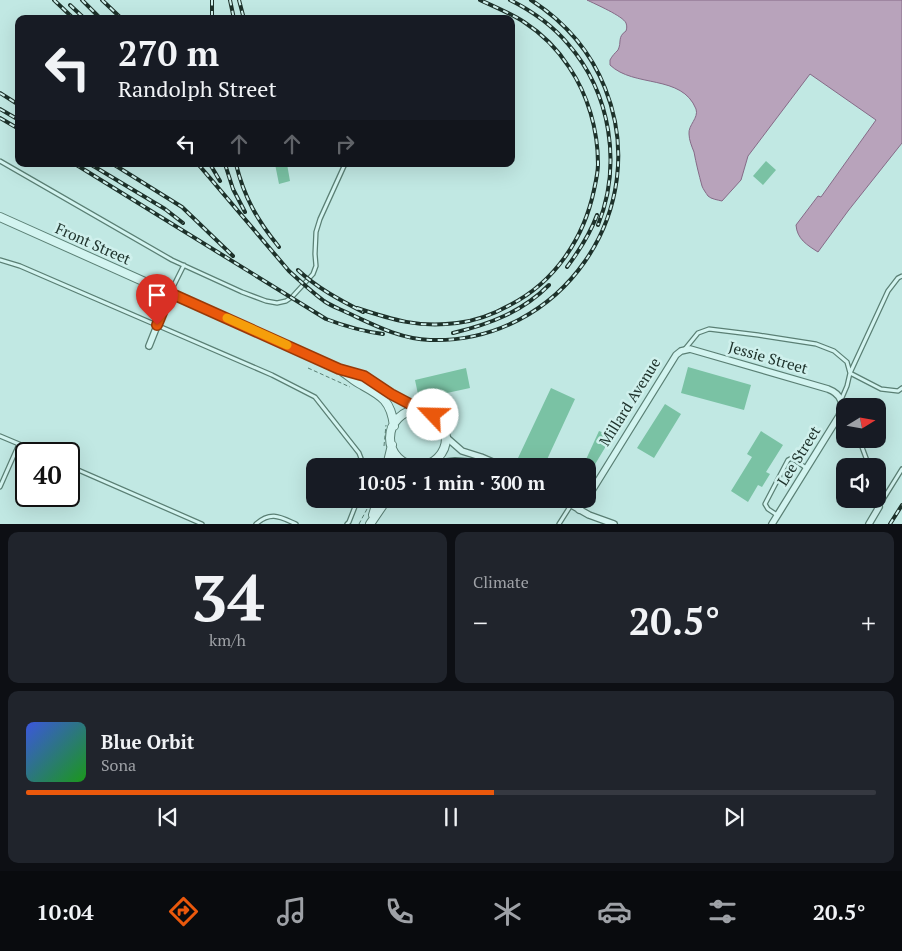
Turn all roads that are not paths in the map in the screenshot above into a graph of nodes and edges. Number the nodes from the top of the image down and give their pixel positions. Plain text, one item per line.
1 (0, 161) edge
2 (344, 167) edge
3 (0, 217) edge
4 (0, 260) edge
5 (184, 265) junction
6 (902, 276) edge
7 (170, 293) junction
8 (157, 325) junction
9 (149, 346) dead end
10 (684, 350) junction
11 (339, 369) junction
12 (850, 373) junction
13 (902, 388) edge
14 (840, 398) edge
15 (842, 398) edge
16 (423, 411) junction
17 (390, 425) junction
18 (836, 425) edge
19 (0, 436) edge
20 (446, 437) junction
21 (15, 442) edge
22 (388, 446) junction
23 (15, 453) edge
24 (361, 458) edge
25 (387, 458) edge
26 (400, 458) edge
27 (437, 458) edge
28 (485, 458) edge
29 (807, 468) junction
30 (902, 469) edge
31 (80, 471) edge
32 (596, 484) edge
33 (0, 487) edge
34 (886, 495) edge
35 (354, 508) edge
36 (375, 508) edge
37 (381, 508) edge
38 (569, 508) edge
39 (576, 508) edge
40 (878, 508) edge
41 (579, 510) joint
42 (777, 515) junction
43 (371, 522) edge
44 (202, 524) edge
45 (256, 524) edge
46 (296, 524) edge
47 (347, 524) edge
48 (559, 524) edge
49 (614, 524) edge
50 (772, 524) edge
51 (869, 524) edge

1 - 5 lane
2 - 5 lane
3 - 7 street, Front Street
4 - 8 lane
5 - 7 lane
6 - 12 lane
7 - 8 street
7 - 11 street, Front Street
8 - 9 street
8 - 24 lane
10 - 12 lane
10 - 14 street, Jessie Street
10 - 32 street, Millard Avenue
11 - 16 street, Front Street
11 - 17 street, Front Street
12 - 13 lane
12 - 15 lane
16 - 17 street
16 - 20 street
17 - 22 street
18 - 29 street, Lee Street
19 - 21 lane
20 - 27 street
20 - 28 street
22 - 25 street
22 - 26 street
23 - 33 lane
29 - 42 street, Lee Street
29 - 42 lane
30 - 34 lane
31 - 44 lane
35 - 47 lane
36 - 43 street
37 - 43 street
38 - 48 lane
39 - 41 street
40 - 51 street
41 - 49 street
42 - 50 street, Lee Street
45 - 46 lane

